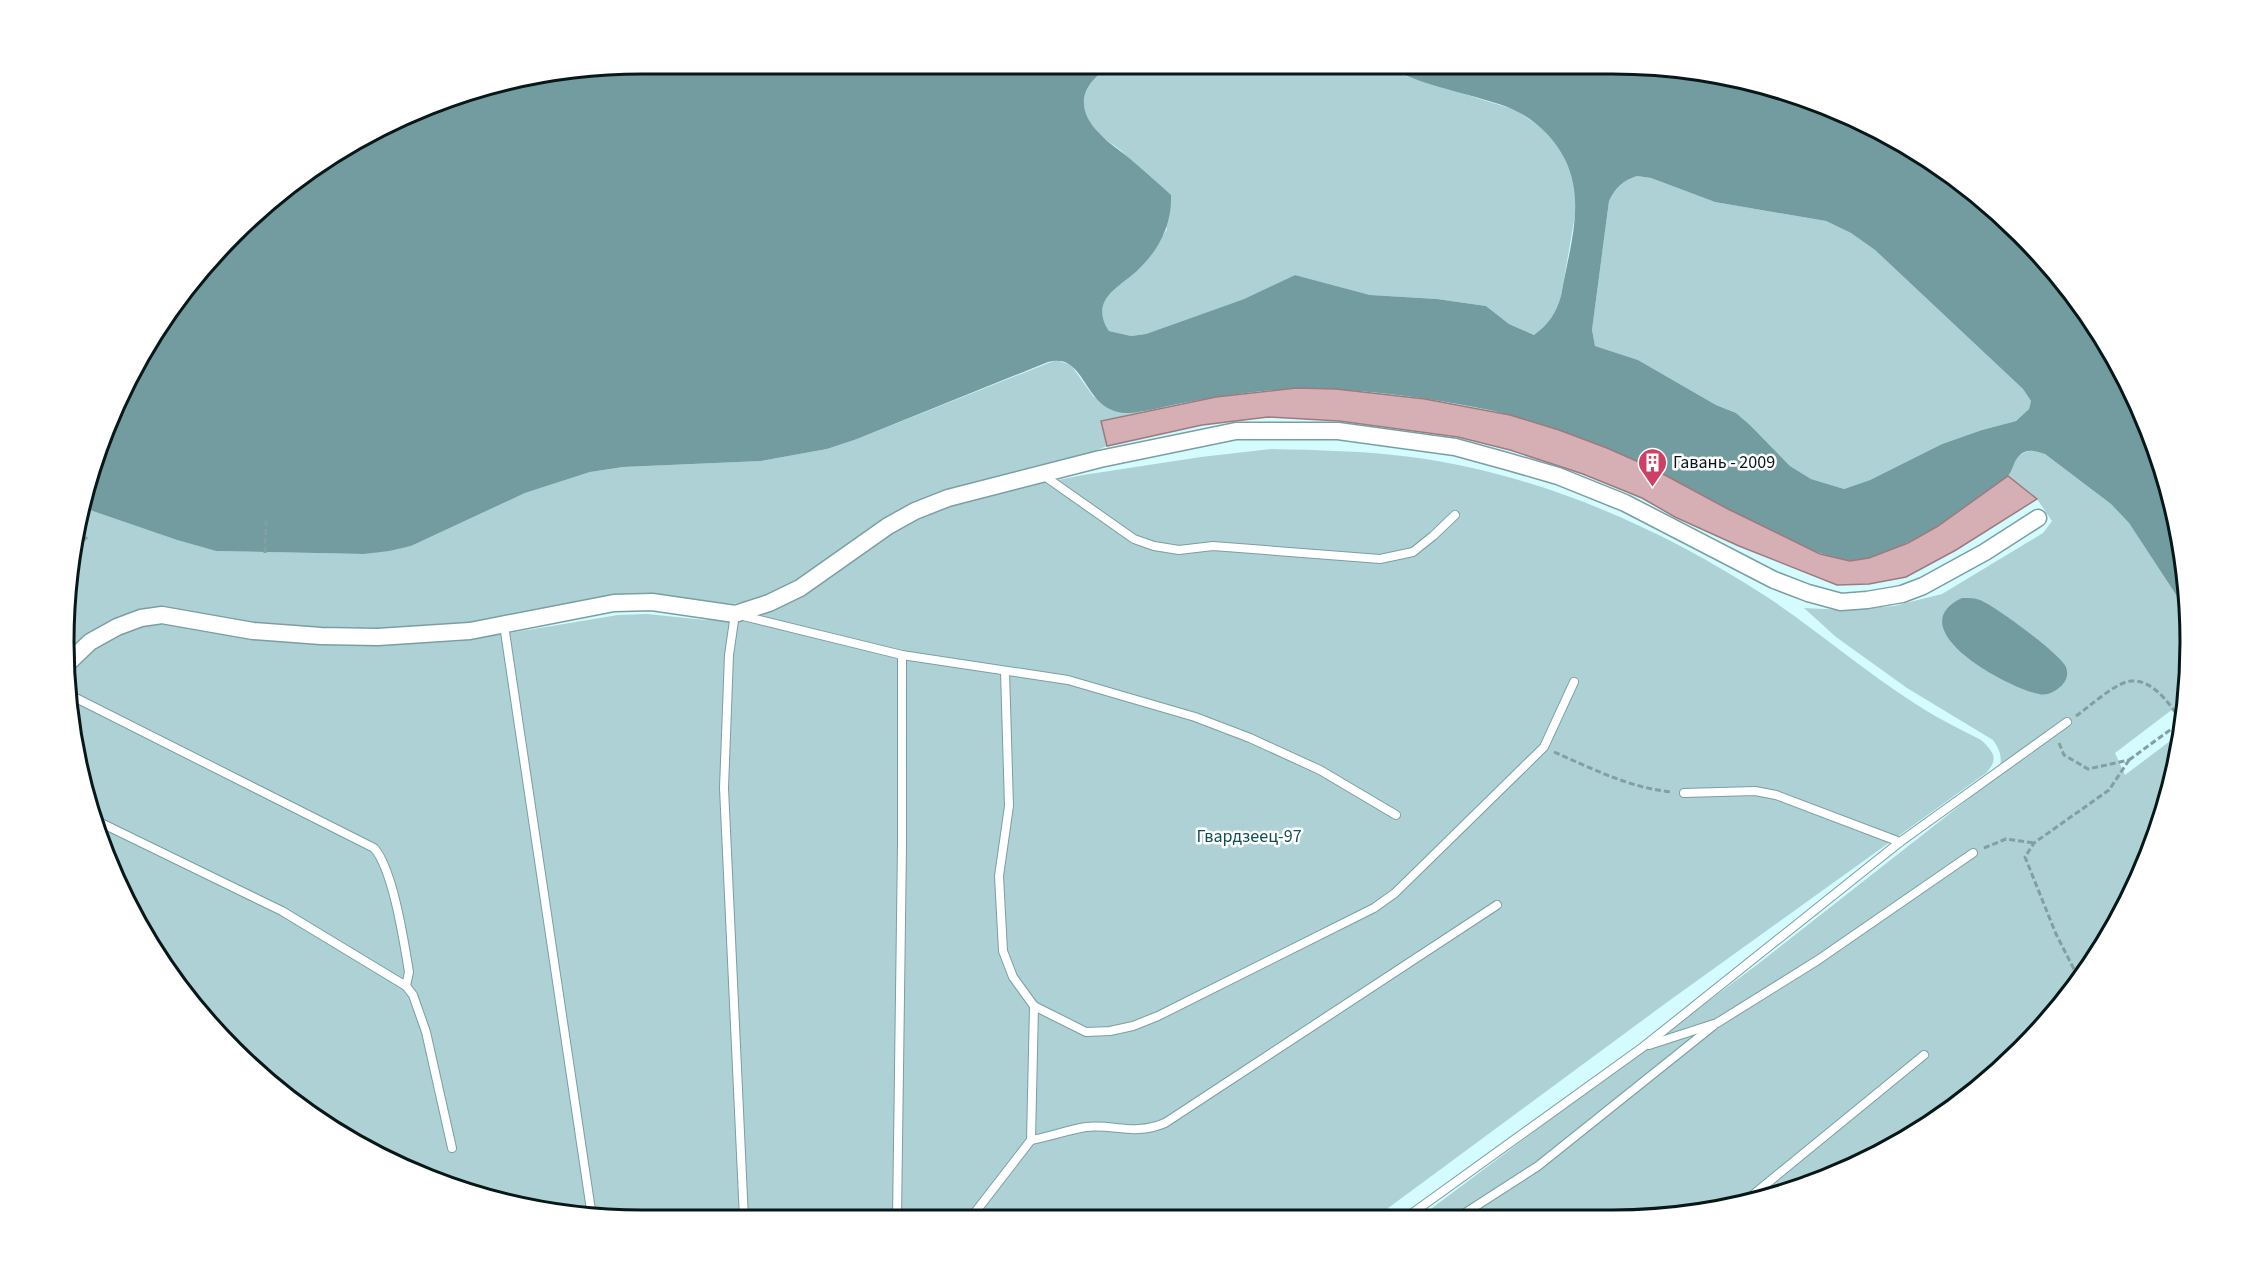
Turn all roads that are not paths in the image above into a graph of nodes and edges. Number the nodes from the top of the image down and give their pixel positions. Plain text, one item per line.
1 (1043, 474) junction
2 (1455, 515) dead end
3 (2038, 518) dead end
4 (735, 614) junction
5 (504, 625) junction
6 (902, 655) junction
7 (74, 657) edge
8 (1005, 671) junction
9 (1574, 682) dead end
10 (77, 698) edge
11 (2067, 722) road end
12 (1684, 793) road end
13 (1396, 815) dead end
14 (104, 824) edge
15 (1900, 842) junction
16 (1974, 853) road end
17 (1497, 905) dead end
18 (406, 986) junction
19 (1034, 1006) junction
20 (1717, 1023) junction
21 (1643, 1047) junction
22 (1924, 1055) dead end
23 (1031, 1140) junction
24 (452, 1148) dead end
25 (1758, 1191) edge
26 (591, 1208) edge
27 (744, 1210) edge
28 (897, 1210) edge
29 (977, 1210) edge
30 (1417, 1210) edge
31 (1470, 1210) edge

1 - 2 lane
1 - 3 street
1 - 4 street
4 - 5 street
4 - 6 lane
4 - 27 lane
5 - 7 street
5 - 26 lane
6 - 8 lane
6 - 28 lane
8 - 13 lane
8 - 19 lane
9 - 19 lane
10 - 18 lane
11 - 15 lane
12 - 15 lane
14 - 18 lane
15 - 21 lane
16 - 20 lane
17 - 23 lane
18 - 24 lane
19 - 23 lane
20 - 21 lane
20 - 31 lane
21 - 30 lane
22 - 25 lane
23 - 29 lane

